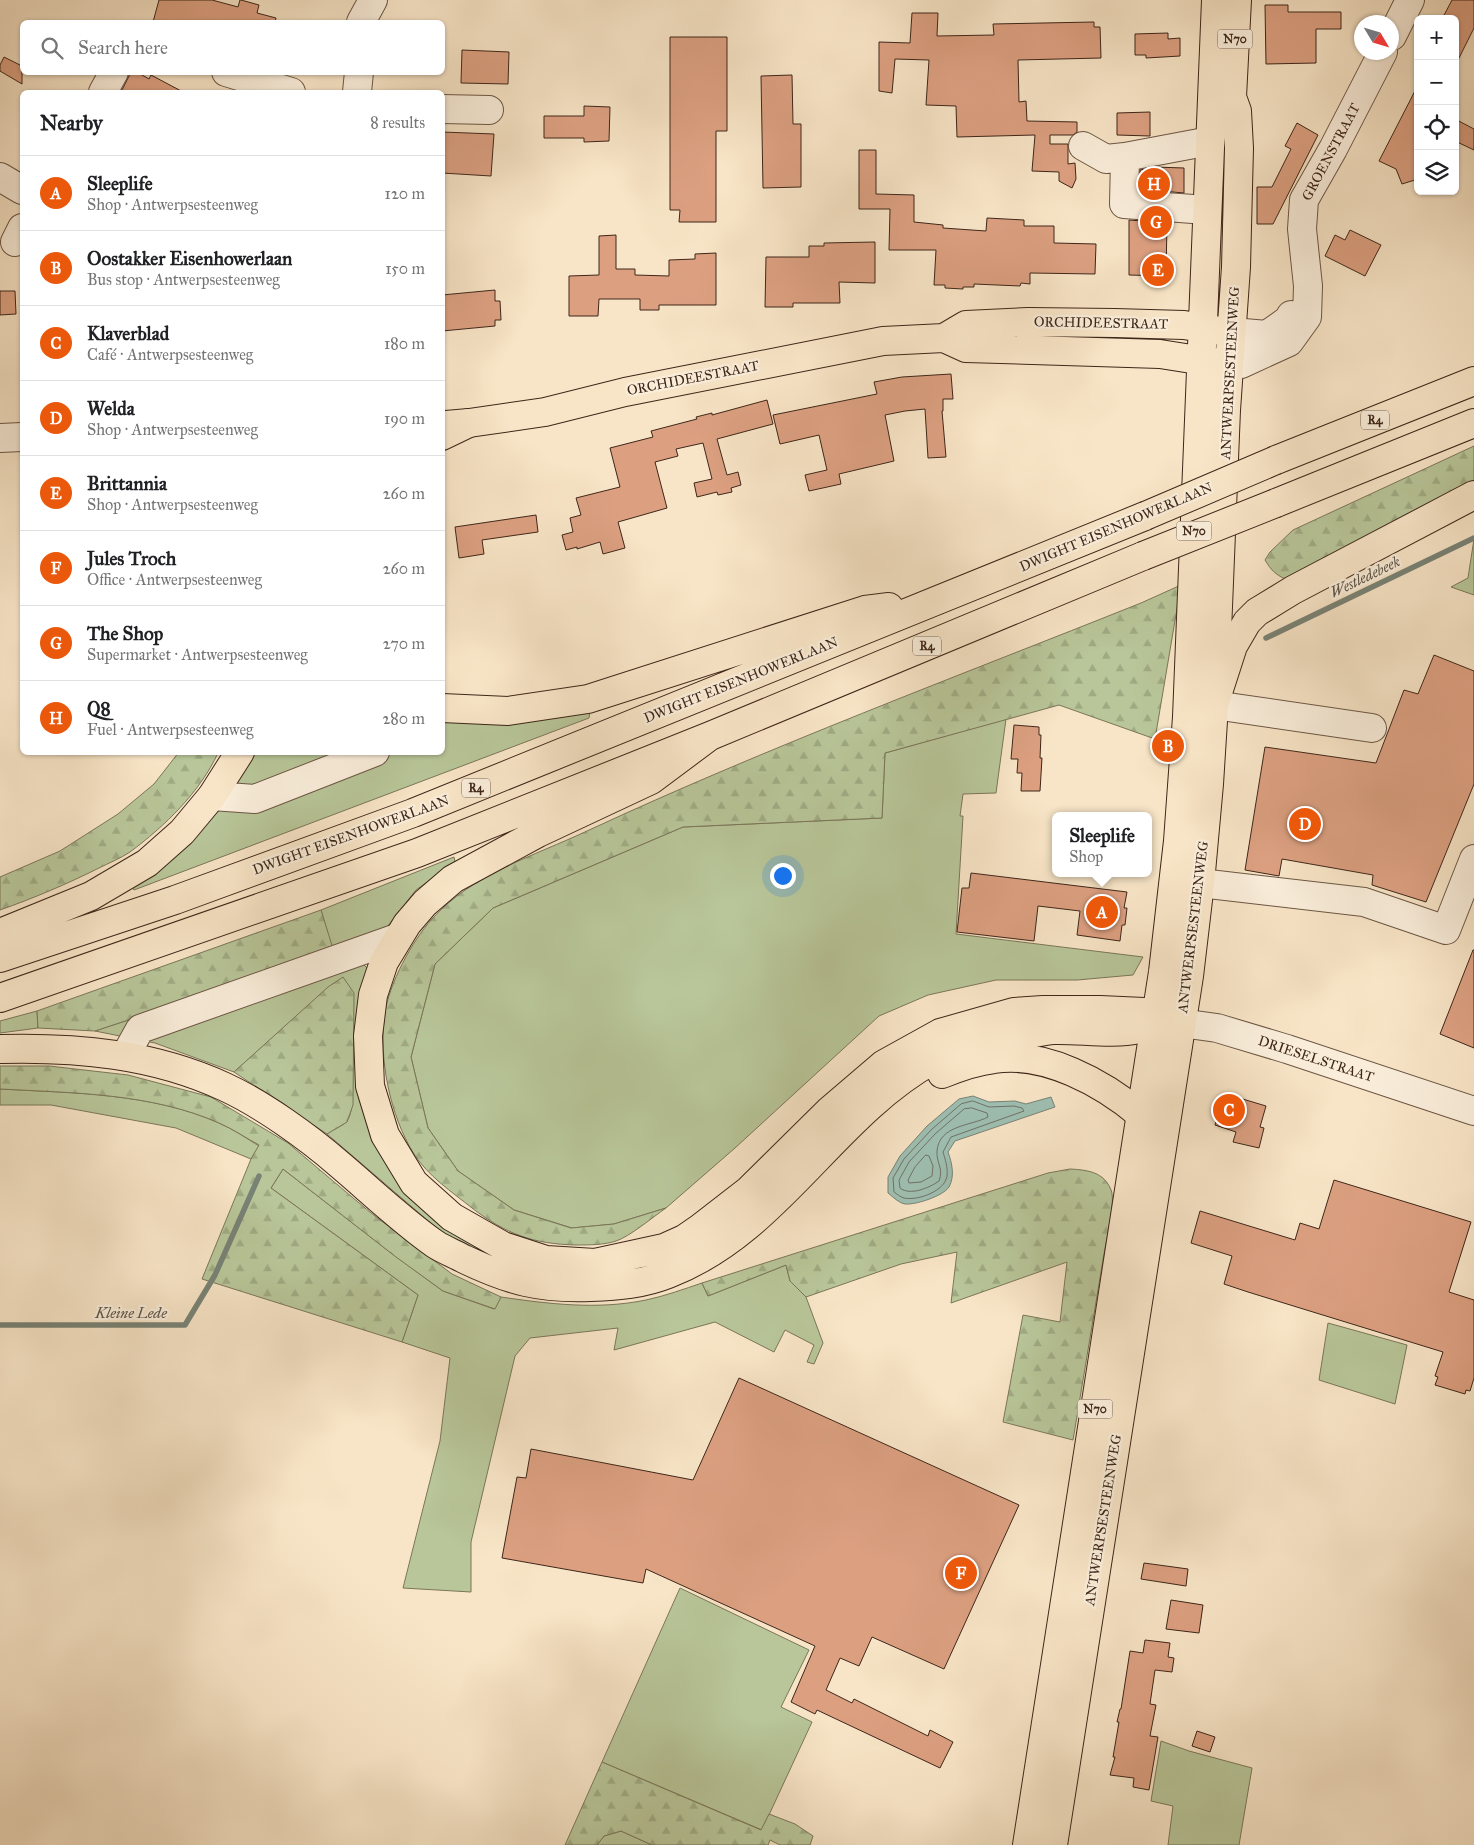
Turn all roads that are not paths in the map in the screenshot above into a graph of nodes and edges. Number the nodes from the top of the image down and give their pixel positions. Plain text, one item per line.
1 (373, 0) edge
2 (1216, 0) edge
3 (1237, 0) edge
4 (1410, 0) edge
5 (362, 20) edge
6 (1399, 22) edge
7 (1379, 60) edge
8 (112, 75) edge
9 (236, 75) edge
10 (358, 75) edge
11 (104, 90) edge
12 (284, 90) edge
13 (358, 90) edge
14 (445, 109) edge
15 (489, 110) dead end
16 (1210, 141) junction
17 (1083, 146) dead end
18 (1125, 157) junction
19 (0, 178) edge
20 (20, 189) edge
21 (1207, 210) junction
22 (1308, 286) junction
23 (1202, 328) junction
24 (1232, 332) junction
25 (944, 338) junction
26 (1200, 362) junction
27 (1229, 364) junction
28 (1474, 381) edge
29 (1474, 422) edge
30 (469, 423) junction
31 (445, 425) edge
32 (445, 435) edge
33 (20, 437) edge
34 (0, 438) edge
35 (1474, 495) edge
36 (945, 598) junction
37 (1214, 705) junction
38 (445, 708) edge
39 (1372, 728) dead end
40 (710, 736) junction
41 (238, 755) edge
42 (367, 755) edge
43 (212, 796) junction
44 (1474, 859) edge
45 (1200, 883) junction
46 (0, 933) edge
47 (397, 938) junction
48 (0, 958) edge
49 (0, 998) edge
50 (1169, 1021) junction
51 (0, 1049) edge
52 (125, 1056) junction
53 (897, 1084) junction
54 (1474, 1111) edge
55 (1141, 1114) junction
56 (1101, 1454) junction
57 (1027, 1845) edge
58 (1052, 1845) edge

1 - 5 street
2 - 16 main road, ANTWERPSESTEENWEG / N70
3 - 24 main road, ANTWERPSESTEENWEG / N70
4 - 6 street
7 - 22 street, GROENSTRAAT
8 - 11 street
9 - 12 street
10 - 13 street
14 - 15 street
16 - 18 street
16 - 21 main road, ANTWERPSESTEENWEG / N70
17 - 18 street
18 - 21 street
19 - 20 street
21 - 23 main road, ANTWERPSESTEENWEG / N70
22 - 24 street
22 - 27 street, GROENSTRAAT
23 - 24 main road, ORCHIDEESTRAAT
23 - 25 main road, ORCHIDEESTRAAT
23 - 26 main road, ANTWERPSESTEENWEG / N70
24 - 27 main road, ANTWERPSESTEENWEG / N70
25 - 26 main road, ORCHIDEESTRAAT
25 - 30 main road, ORCHIDEESTRAAT
26 - 27 main road, ORCHIDEESTRAAT
26 - 50 main road, ANTWERPSESTEENWEG / N70
27 - 37 main road, ANTWERPSESTEENWEG / N70
28 - 36 main road, DWIGHT EISENHOWERLAAN / R4, bridge
29 - 40 main road, R4, bridge
30 - 31 main road, ORCHIDEESTRAAT
30 - 32 main road
33 - 34 street
35 - 37 main road
36 - 38 main road
36 - 48 main road, DWIGHT EISENHOWERLAAN / R4
37 - 39 street
37 - 45 main road, ANTWERPSESTEENWEG / N70
40 - 47 main road
40 - 49 main road, R4
41 - 43 main road
42 - 43 street
43 - 46 main road
44 - 45 street
45 - 50 main road, ANTWERPSESTEENWEG / N70
47 - 50 main road
47 - 52 street
50 - 53 main road
50 - 54 street, DRIESELSTRAAT
50 - 55 main road, ANTWERPSESTEENWEG / N70
50 - 56 main road, ANTWERPSESTEENWEG / N70
51 - 52 main road
52 - 53 main road
53 - 55 main road
55 - 56 main road, ANTWERPSESTEENWEG / N70
56 - 57 main road, ANTWERPSESTEENWEG / N70
56 - 58 main road, ANTWERPSESTEENWEG / N70

